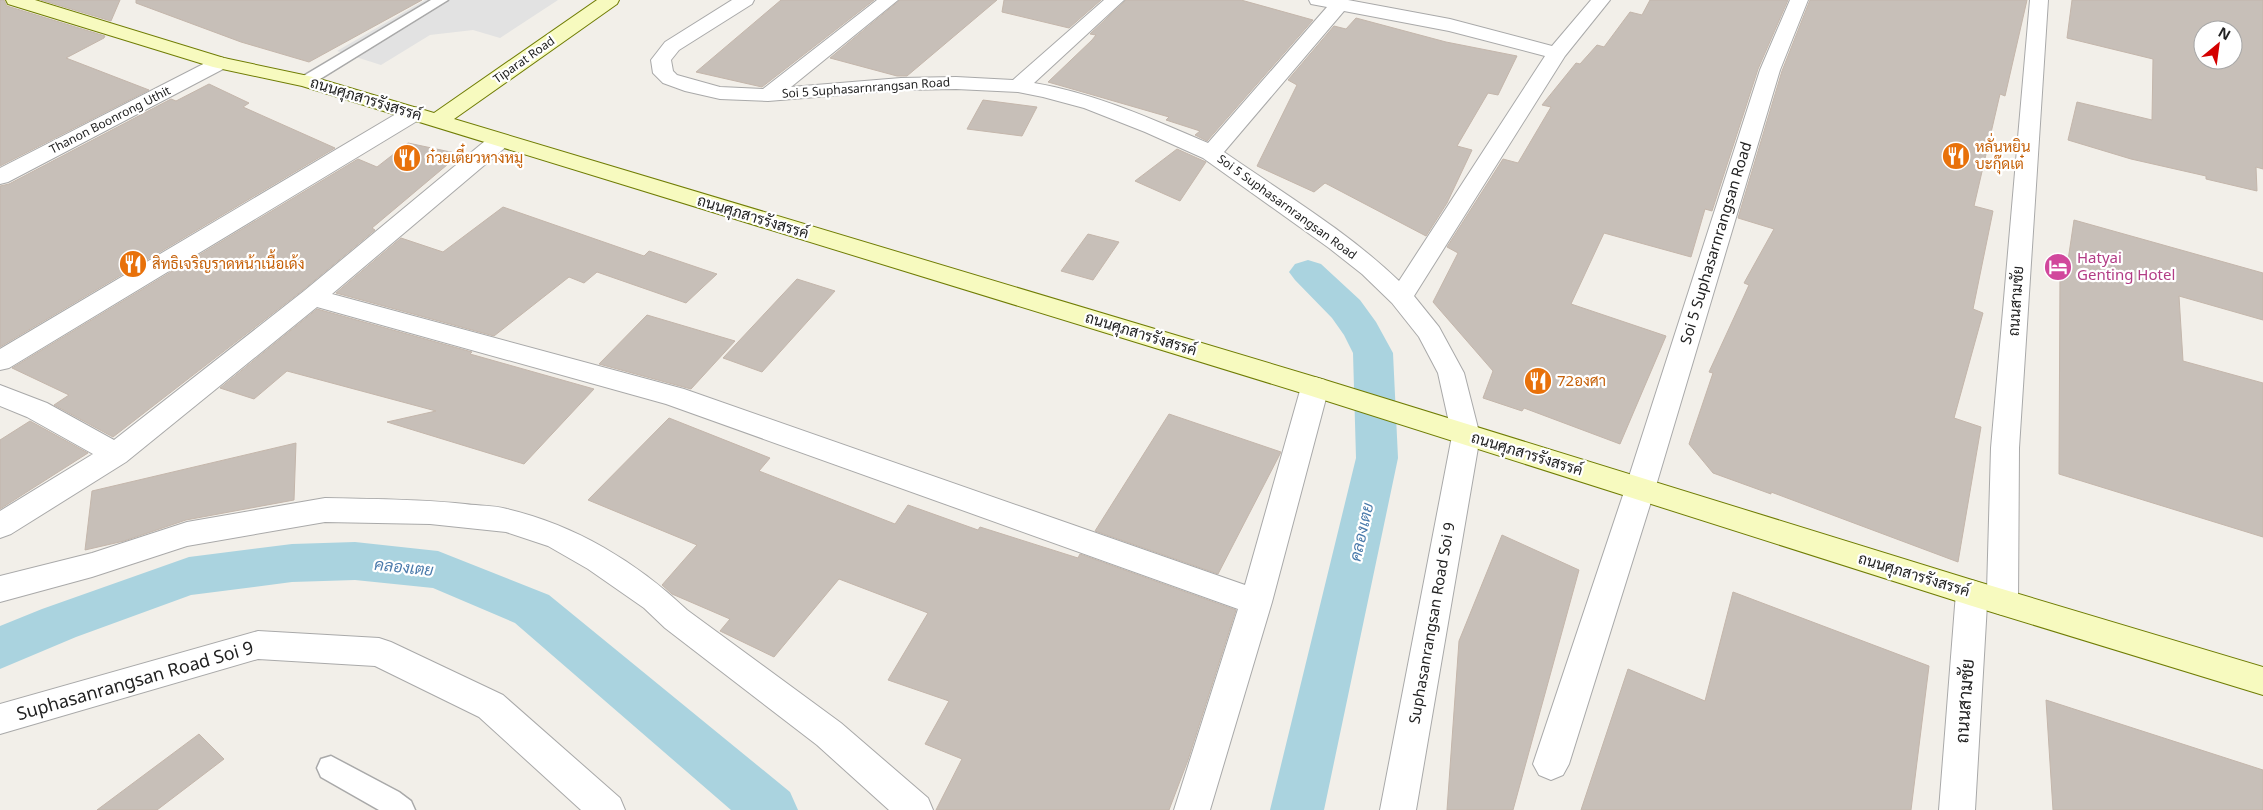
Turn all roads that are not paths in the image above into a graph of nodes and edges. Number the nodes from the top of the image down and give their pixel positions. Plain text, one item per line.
1 (15, 0) edge
2 (441, 0) edge
3 (610, 0) edge
4 (746, 0) edge
5 (889, 0) edge
6 (1115, 0) edge
7 (1318, 0) edge
8 (1601, 0) edge
9 (1799, 0) edge
10 (2039, 0) edge
11 (1339, 5) junction
12 (1557, 53) junction
13 (220, 63) junction
14 (306, 81) junction
15 (1018, 86) junction
16 (768, 95) junction
17 (414, 113) junction
18 (437, 121) junction
19 (500, 141) junction
20 (1211, 152) junction
21 (0, 177) edge
22 (1401, 297) junction
23 (313, 298) junction
24 (0, 361) edge
25 (1314, 387) junction
26 (0, 395) edge
27 (1466, 436) junction
28 (116, 454) junction
29 (1640, 489) junction
30 (0, 526) edge
31 (0, 589) edge
32 (1987, 597) junction
33 (1256, 602) junction
34 (2263, 681) edge
35 (0, 719) edge
36 (1551, 764) dead end
37 (331, 768) dead end
38 (401, 810) edge
39 (607, 810) edge
40 (915, 810) edge
41 (1192, 810) edge
42 (1398, 810) edge
43 (1957, 810) edge

1 - 13 street, ถนนศุภสารรังสรรค์
2 - 14 lane
3 - 18 street, Tiparat Road
4 - 16 street, Soi 5 Suphasarnrangsan Road
5 - 16 street
6 - 15 street
7 - 11 street
8 - 12 street
9 - 29 street, Soi 5 Suphasarnrangsan Road
10 - 32 street, ถนนสามชัย
11 - 12 street
11 - 20 street
12 - 22 street
13 - 14 street, ถนนศุภสารรังสรรค์
13 - 21 street, Thanon Boonrong Uthit
14 - 17 street, ถนนศุภสารรังสรรค์
15 - 16 street, Soi 5 Suphasarnrangsan Road
15 - 20 street, Soi 5 Suphasarnrangsan Road
17 - 18 street, ถนนศุภสารรังสรรค์
17 - 24 street
18 - 19 street, ถนนศุภสารรังสรรค์
19 - 23 street
19 - 25 street, ถนนศุภสารรังสรรค์
20 - 22 street, Soi 5 Suphasarnrangsan Road
22 - 27 street, Soi 5 Suphasarnrangsan Road
23 - 28 street
23 - 33 street
25 - 27 street, ถนนศุภสารรังสรรค์
25 - 33 street
26 - 28 street
27 - 29 street, ถนนศุภสารรังสรรค์
27 - 42 street, Suphasanrangsan Road Soi 9
28 - 30 street
29 - 32 street, ถนนศุภสารรังสรรค์
29 - 36 street, Soi 5 Suphasarnrangsan Road
31 - 40 street
32 - 34 street, ถนนศุภสารรังสรรค์
32 - 43 street, ถนนสามชัย
33 - 41 street
35 - 39 street, Suphasanrangsan Road Soi 9
37 - 38 lane

